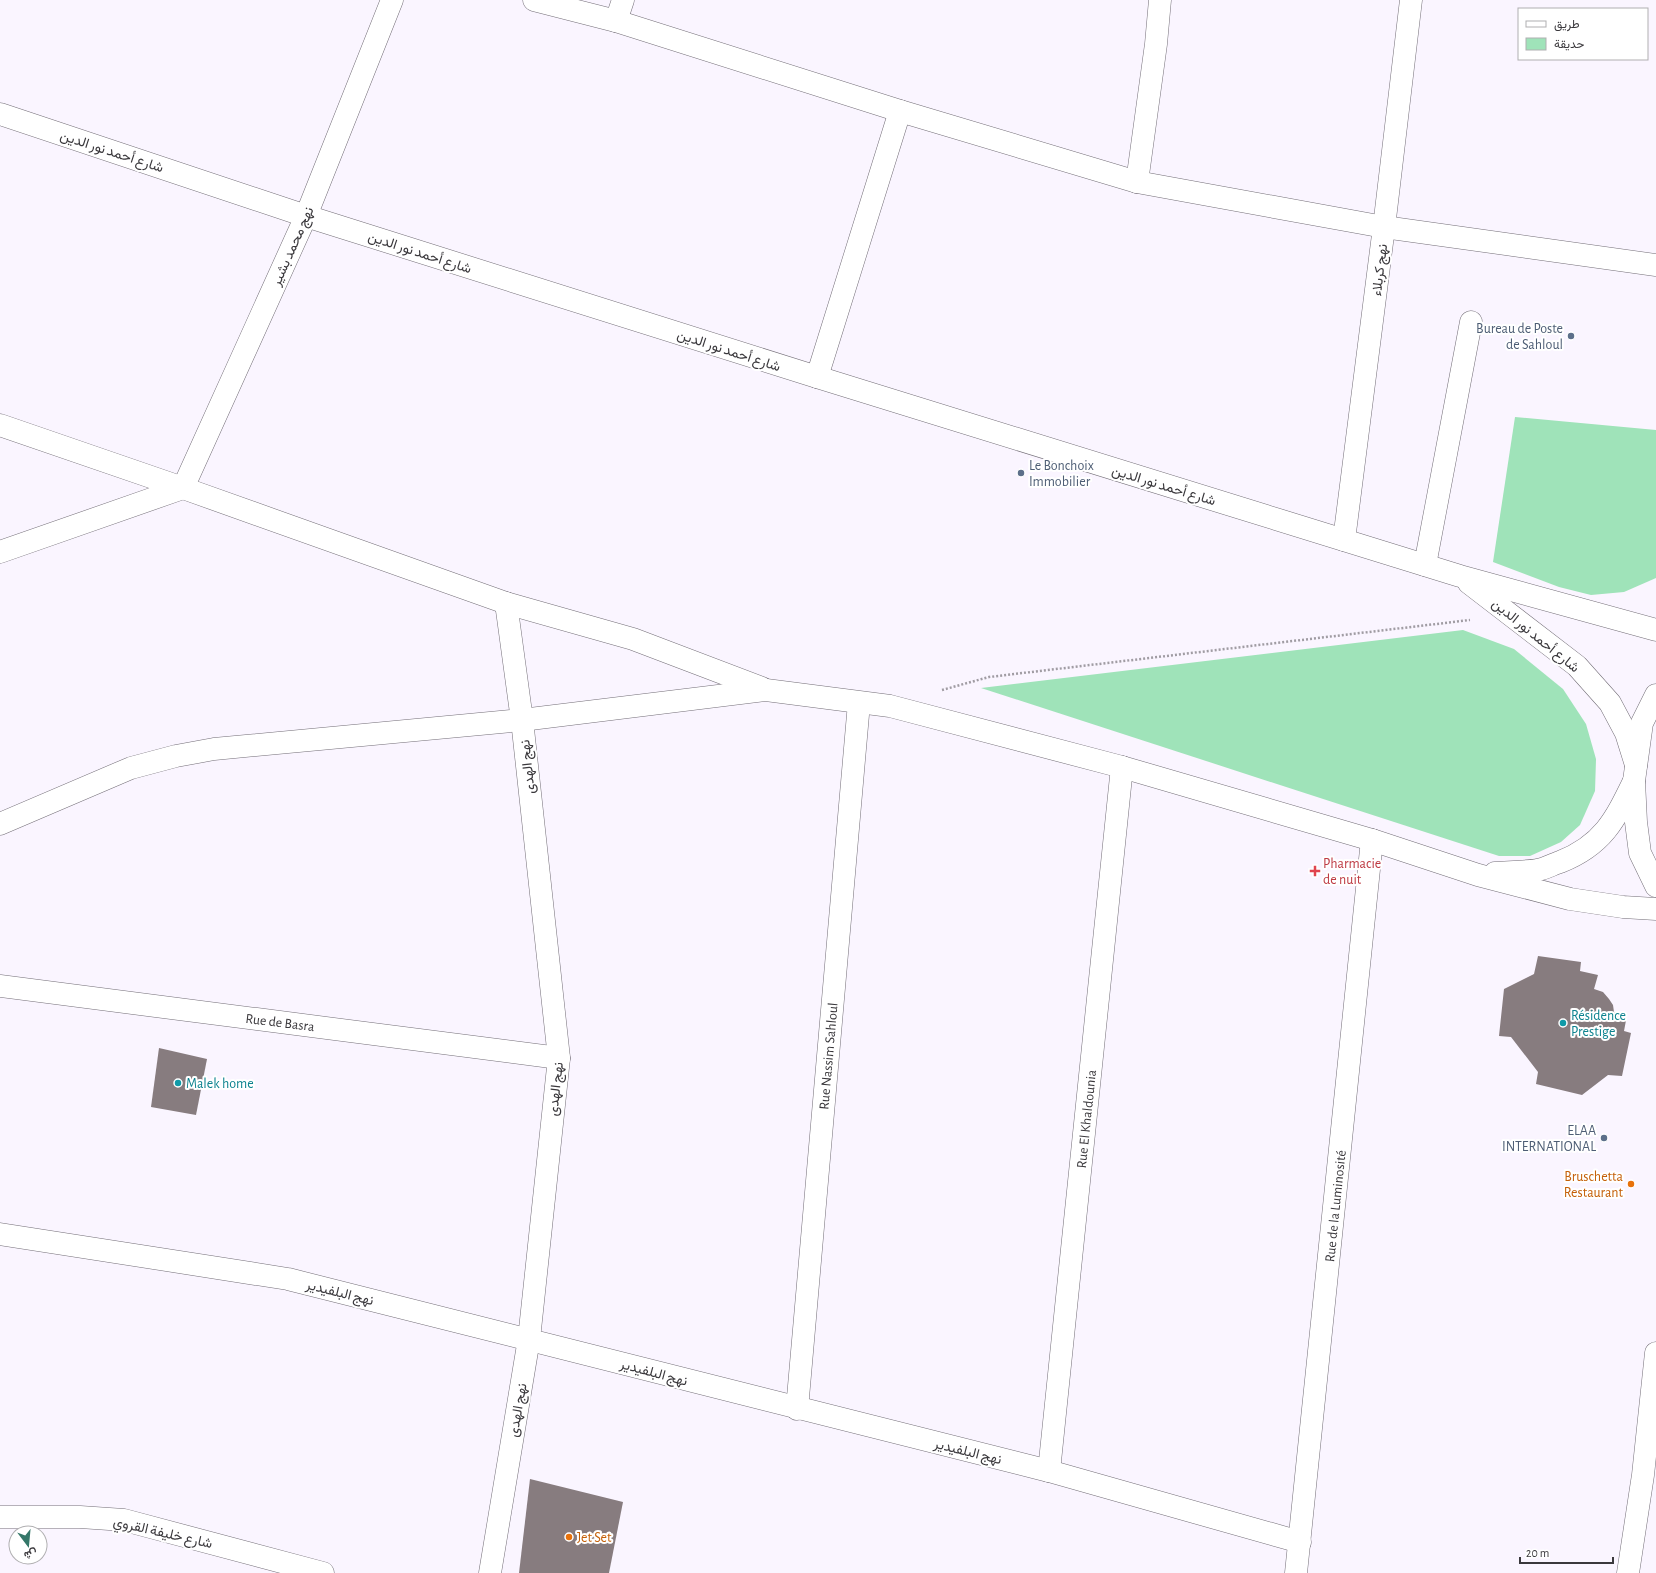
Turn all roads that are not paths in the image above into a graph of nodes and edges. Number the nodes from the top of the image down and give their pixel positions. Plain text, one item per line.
1 (392, 0) edge
2 (534, 0) edge
3 (623, 0) edge
4 (1160, 0) edge
5 (1411, 0) edge
6 (616, 21) junction
7 (900, 111) junction
8 (0, 114) edge
9 (1137, 182) junction
10 (306, 216) junction
11 (1384, 227) junction
12 (1656, 265) edge
13 (1470, 322) dead end
14 (817, 378) junction
15 (0, 425) edge
16 (183, 488) junction
17 (1344, 540) junction
18 (0, 552) edge
19 (1425, 565) junction
20 (1460, 576) junction
21 (506, 603) junction
22 (1656, 630) edge
23 (766, 690) junction
24 (1656, 695) edge
25 (859, 703) junction
26 (522, 720) junction
27 (1122, 767) junction
28 (1635, 773) junction
29 (0, 824) edge
30 (1372, 840) junction
31 (1478, 874) junction
32 (1656, 886) edge
33 (1656, 909) edge
34 (0, 986) edge
35 (559, 1058) junction
36 (0, 1234) edge
37 (529, 1339) junction
38 (1656, 1353) edge
39 (797, 1409) junction
40 (1050, 1471) junction
41 (0, 1517) edge
42 (1300, 1542) junction
43 (323, 1573) edge
44 (490, 1573) edge
45 (1296, 1573) edge
46 (1628, 1573) edge

1 - 10 street, نهج محمد بشير
2 - 6 street
3 - 6 street
4 - 9 street
5 - 11 street, نهج كربلاء
6 - 7 street
7 - 9 street
7 - 14 street
8 - 10 street, شارع أحمد نور الدين
9 - 11 street
10 - 14 street, شارع أحمد نور الدين
10 - 16 street, نهج محمد بشير
11 - 12 street
11 - 17 street, نهج كربلاء
13 - 19 street
14 - 17 street, شارع أحمد نور الدين
15 - 16 street
16 - 18 street
16 - 21 street
17 - 19 street, شارع أحمد نور الدين
19 - 20 street, شارع أحمد نور الدين
20 - 22 street, شارع أحمد نور الدين
20 - 28 street, شارع أحمد نور الدين
21 - 23 street
21 - 26 street, نهج الهدى
23 - 25 street
23 - 26 street
24 - 28 street
25 - 27 street
25 - 39 street, Rue Nassim Sahloul
26 - 29 street
26 - 35 street, نهج الهدى
27 - 30 street
27 - 40 street, Rue El Khaldounia
28 - 31 street
28 - 32 street
30 - 31 street
30 - 42 street, Rue de la Luminosité
31 - 33 street
34 - 35 street, Rue de Basra
35 - 37 street, نهج الهدى
36 - 37 street, نهج البلفيدير
37 - 39 street, نهج البلفيدير
37 - 44 street, نهج الهدى
38 - 46 street
39 - 40 street, نهج البلفيدير
40 - 42 street, نهج البلفيدير
41 - 43 street, شارع خليفة القروي
42 - 45 street, Rue de la Luminosité

